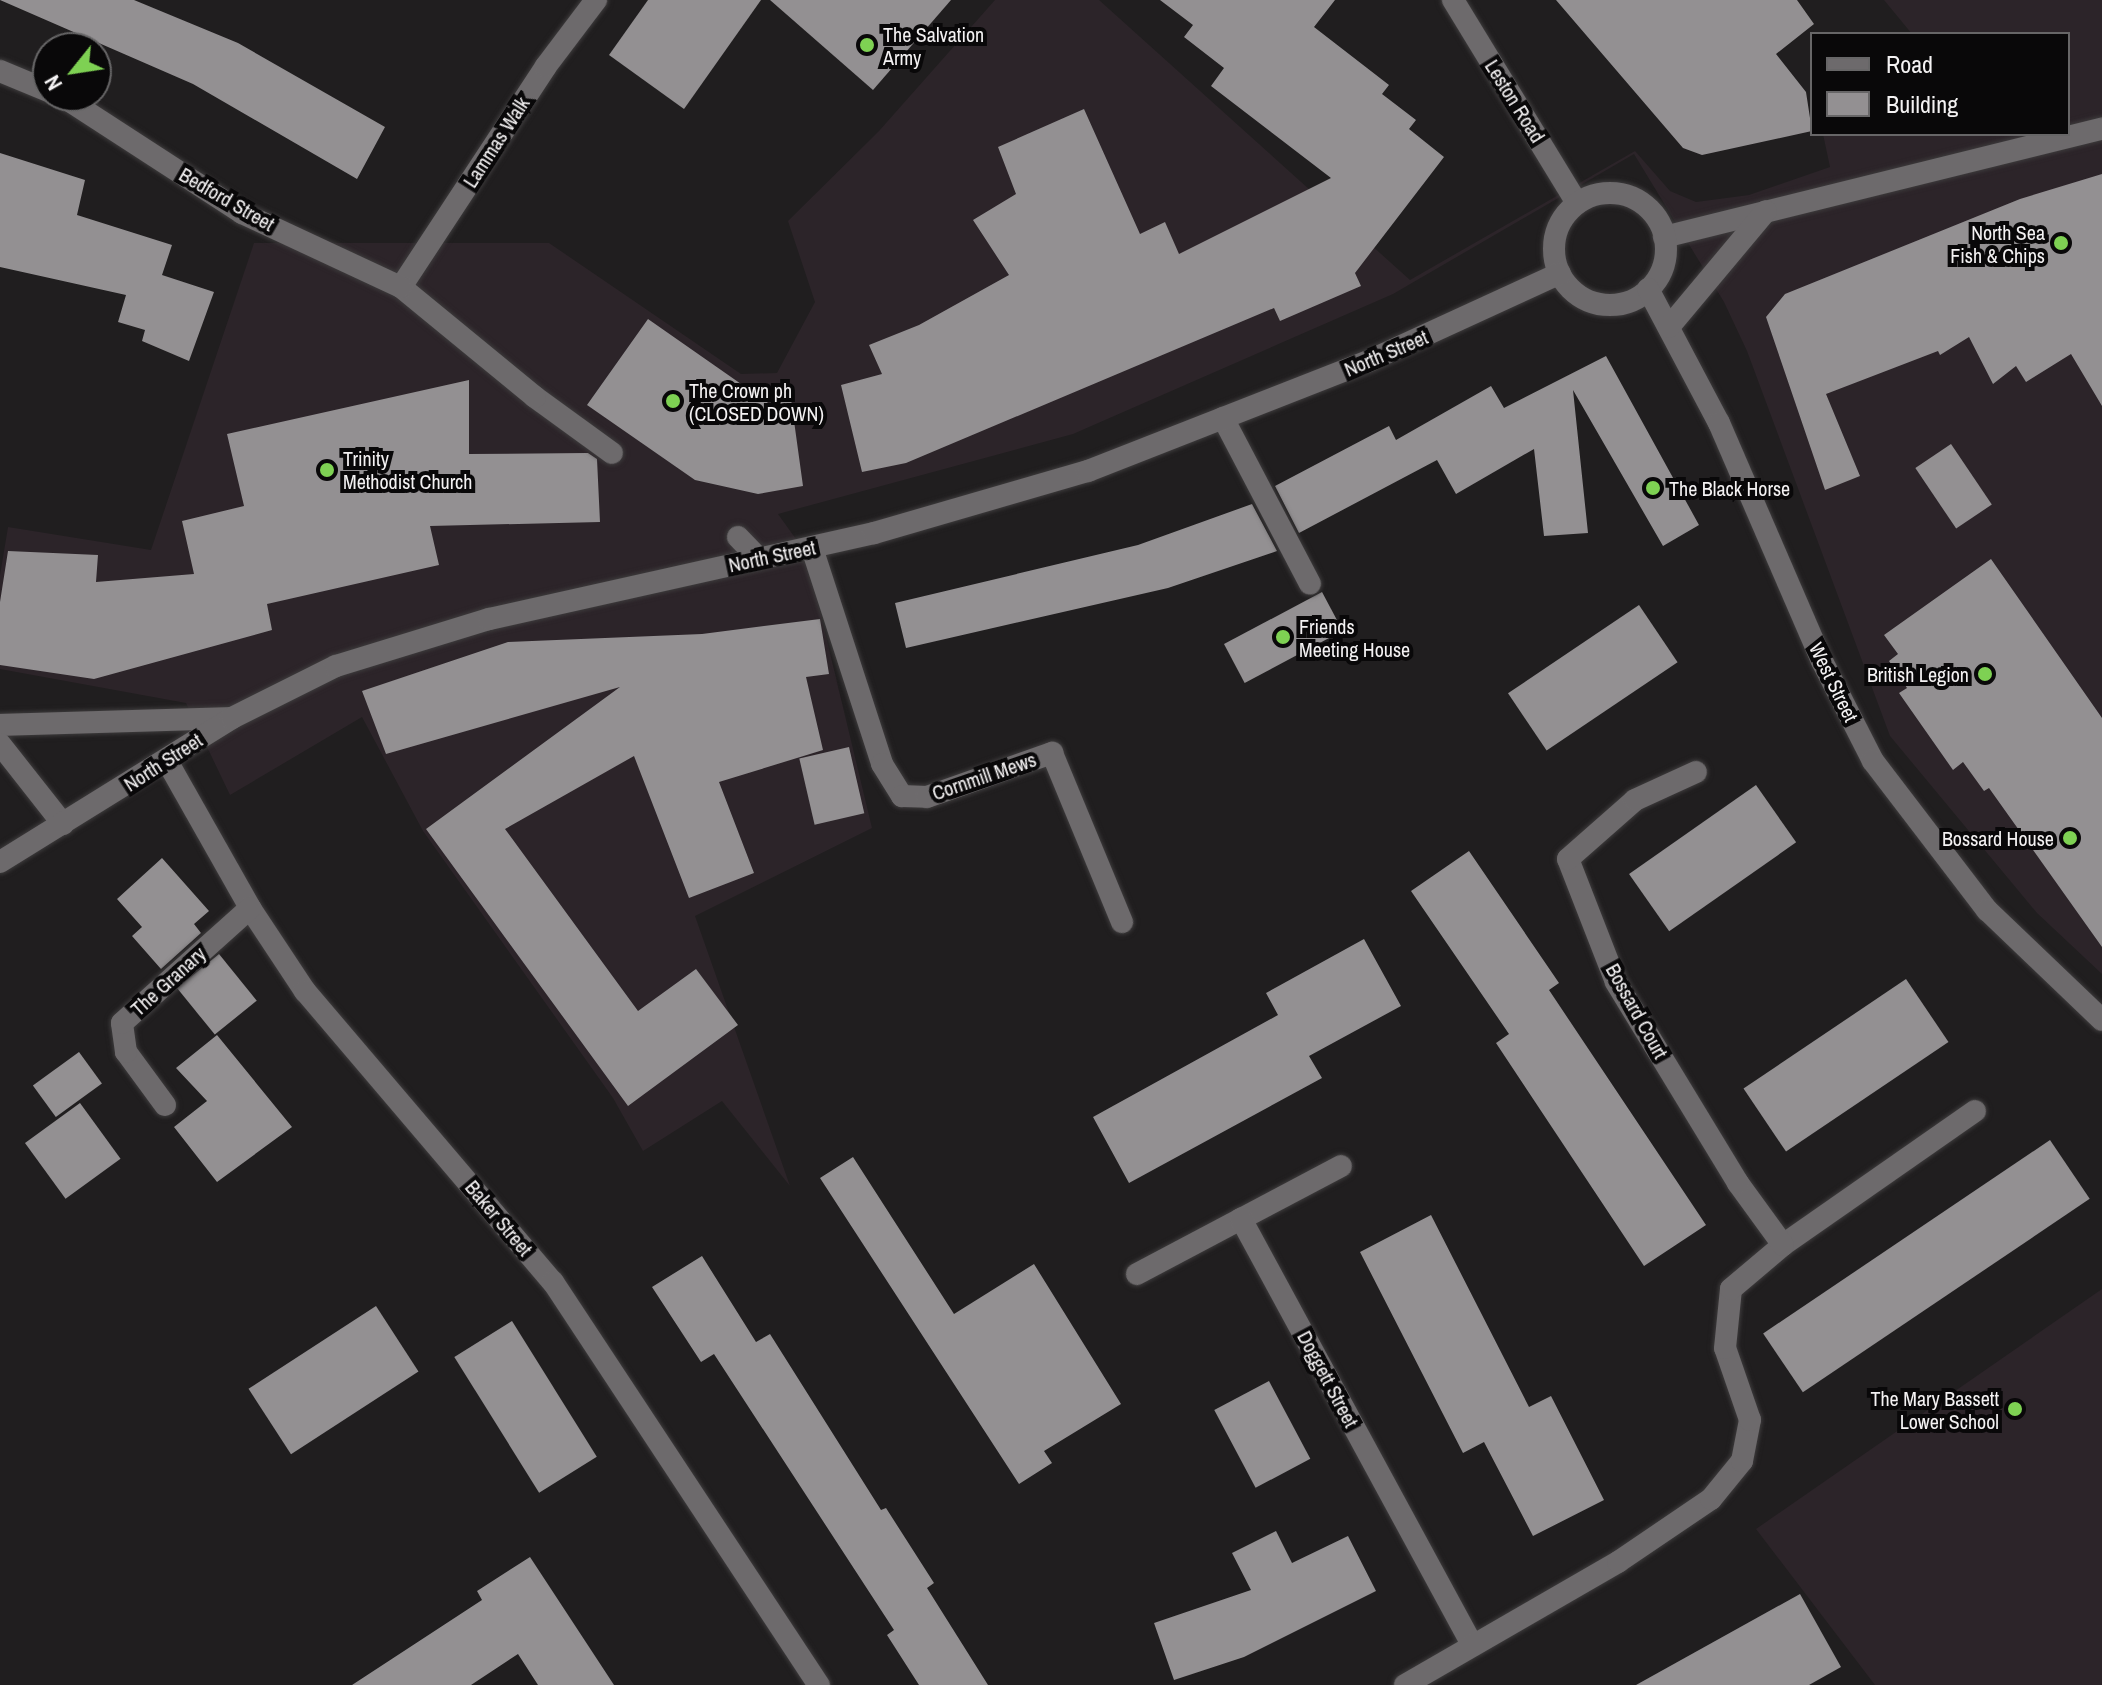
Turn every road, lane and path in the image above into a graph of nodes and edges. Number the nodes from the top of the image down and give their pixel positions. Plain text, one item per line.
1 (596, 0) edge
2 (1453, 0) edge
3 (0, 71) edge
4 (32, 84) edge
5 (87, 112) edge
6 (2102, 129) edge
7 (1577, 203) junction
8 (1766, 211) junction
9 (1664, 237) junction
10 (1560, 273) junction
11 (401, 287) junction
12 (1648, 289) junction
13 (1669, 327) junction
14 (1223, 418) junction
15 (612, 453) dead end
16 (738, 537) dead end
17 (812, 548) junction
18 (759, 559) junction
19 (1310, 584) dead end
20 (232, 718) junction
21 (0, 725) edge
22 (0, 744) edge
23 (167, 761) junction
24 (1696, 772) dead end
25 (63, 824) junction
26 (0, 862) edge
27 (250, 908) junction
28 (1122, 922) dead end
29 (2102, 1020) edge
30 (165, 1105) dead end
31 (1975, 1111) dead end
32 (1341, 1166) dead end
33 (1241, 1219) junction
34 (1783, 1245) junction
35 (1137, 1274) dead end
36 (1471, 1643) junction
37 (819, 1685) edge
38 (1405, 1685) edge

1 - 11 street, Lammas Walk
2 - 7 street, Leston Road
3 - 4 street
5 - 11 street, Bedford Street
6 - 8 street
7 - 9 street
7 - 10 street
8 - 9 street
8 - 13 street
9 - 12 street
10 - 12 street
10 - 14 street, North Street
11 - 15 street, Bedford Street
12 - 13 street, West Street
13 - 29 street, West Street
14 - 17 street, North Street
14 - 19 street
16 - 18 street
17 - 18 street, North Street
17 - 28 street, Cornmill Mews
18 - 20 street, North Street
20 - 21 street
20 - 23 street, North Street
22 - 25 street
23 - 25 street, North Street
23 - 27 street, Baker Street
24 - 34 street, Bossard Court
25 - 26 street, North Street
27 - 30 street, The Granary
27 - 37 street, Baker Street
31 - 34 street
32 - 33 street
33 - 35 street
33 - 36 street, Doggett Street
34 - 36 street
36 - 38 street

